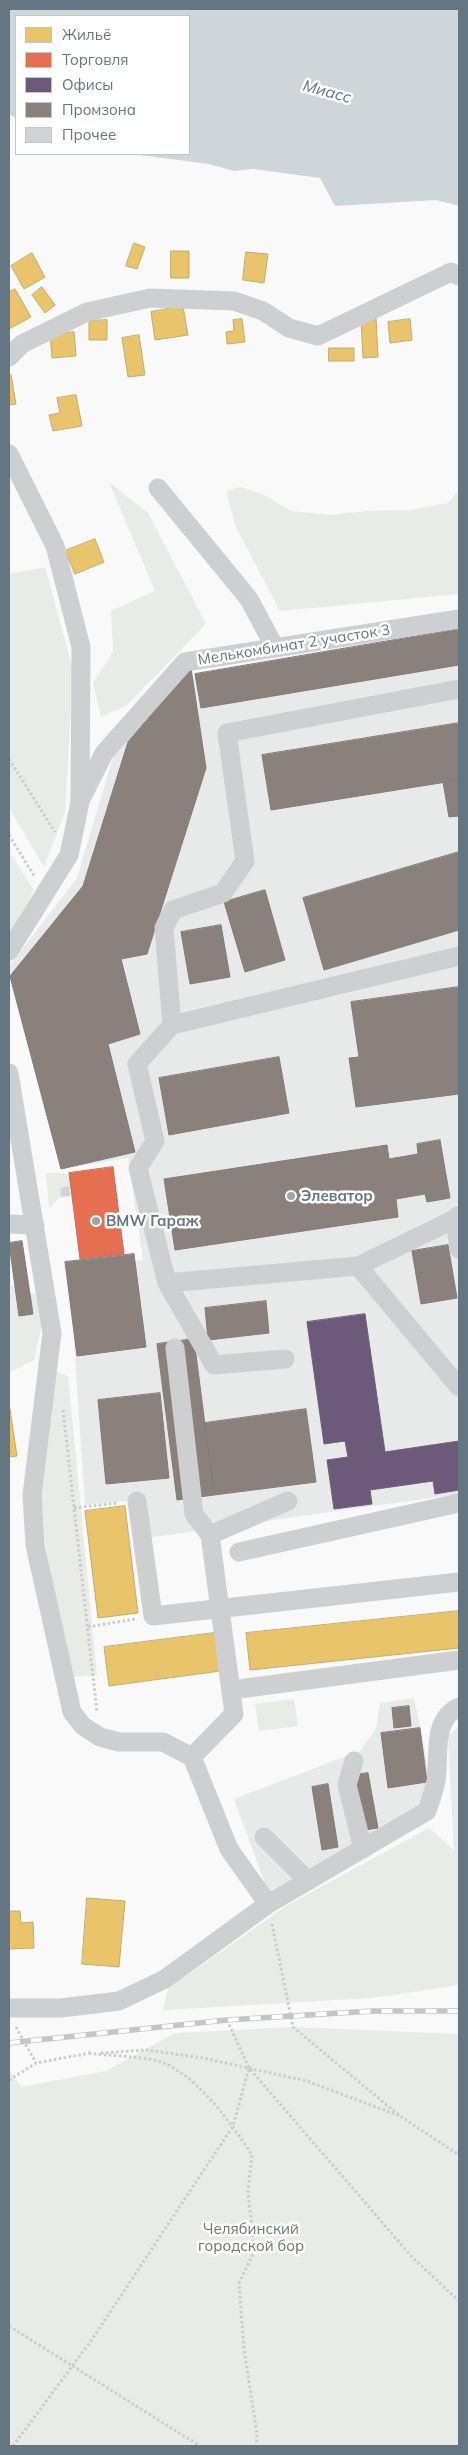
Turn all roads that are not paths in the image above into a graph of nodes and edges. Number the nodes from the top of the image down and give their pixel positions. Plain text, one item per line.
1 (459, 276) edge
2 (9, 357) edge
3 (9, 454) edge
4 (158, 488) dead end
5 (459, 619) edge
6 (274, 646) junction
7 (459, 689) edge
8 (80, 802) junction
9 (9, 951) edge
10 (459, 956) edge
11 (172, 1025) junction
12 (9, 1073) edge
13 (457, 1217) edge
14 (9, 1224) edge
15 (35, 1225) junction
16 (459, 1250) edge
17 (358, 1266) junction
18 (167, 1283) junction
19 (174, 1348) dead end
20 (285, 1359) dead end
21 (459, 1388) edge
22 (288, 1501) dead end
23 (137, 1502) road end
24 (459, 1503) edge
25 (210, 1535) junction
26 (239, 1552) dead end
27 (459, 1582) edge
28 (221, 1610) junction
29 (459, 1660) edge
30 (231, 1690) junction
31 (459, 1707) edge
32 (192, 1757) junction
33 (354, 1761) dead end
34 (264, 1837) dead end
35 (362, 1849) junction
36 (308, 1880) junction
37 (268, 1904) junction
38 (9, 2008) edge

1 - 2 street
3 - 8 street
4 - 6 street
5 - 6 street, Мелькомбинат 2 участок 3
6 - 8 street, Мелькомбинат 2 участок 3
7 - 11 street
8 - 9 street
10 - 11 street
11 - 18 street
12 - 15 street
13 - 16 street
13 - 17 street
14 - 15 street
15 - 32 street
17 - 18 street
17 - 21 street
18 - 20 street
19 - 25 street
22 - 25 street
23 - 28 street
24 - 26 street
25 - 28 street
27 - 28 street
28 - 30 street
29 - 30 street
30 - 32 street
31 - 35 street
32 - 37 street
33 - 35 street
34 - 36 street
35 - 36 street
36 - 37 street
37 - 38 street

